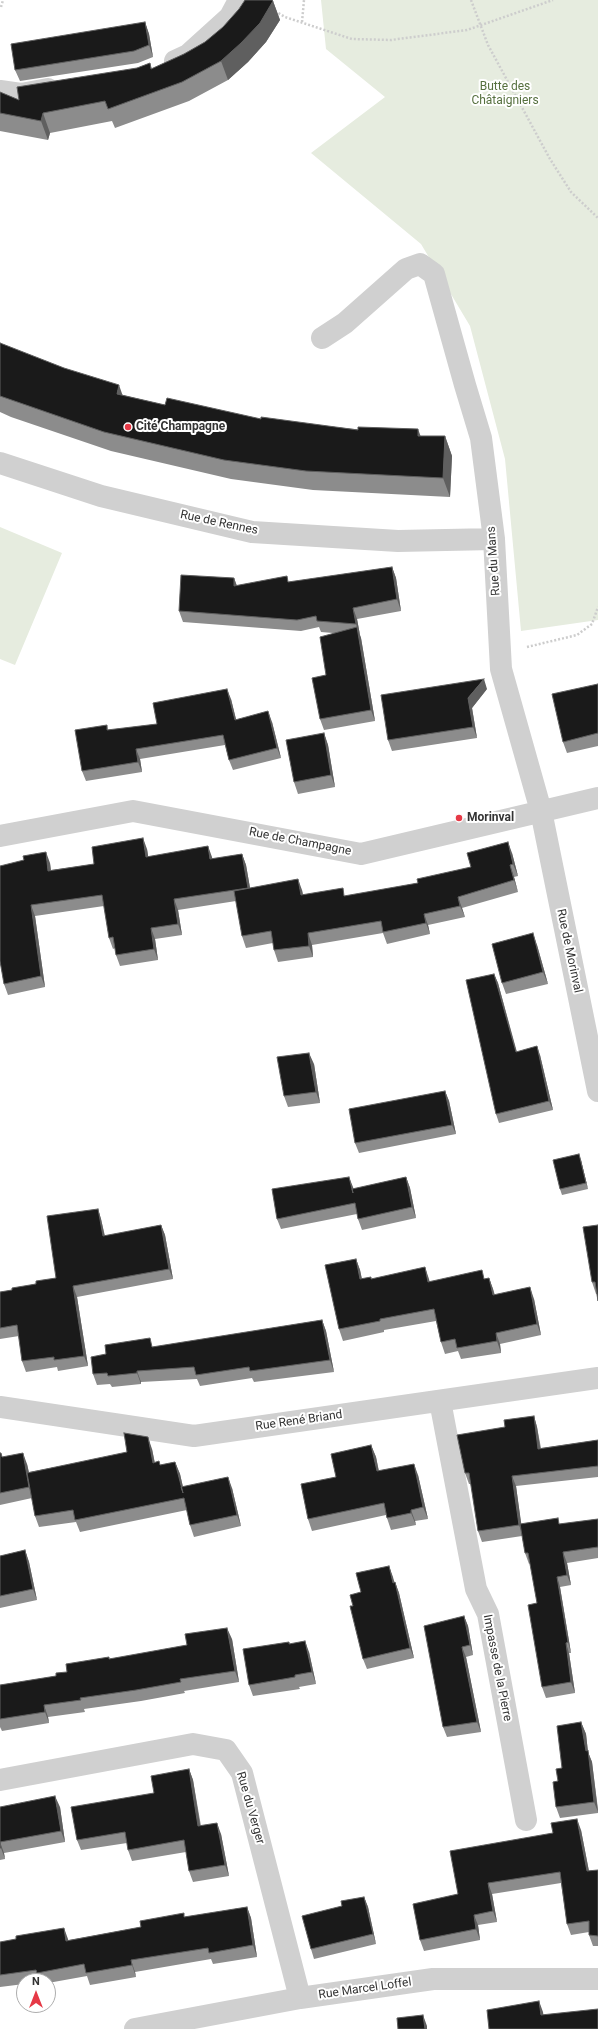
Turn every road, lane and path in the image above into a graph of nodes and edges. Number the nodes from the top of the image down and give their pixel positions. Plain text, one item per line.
1 (3, 0) edge
2 (239, 0) edge
3 (304, 0) edge
4 (470, 0) edge
5 (553, 0) edge
6 (1, 6) edge
7 (274, 10) dead end
8 (302, 22) junction
9 (481, 26) junction
10 (155, 69) edge
11 (66, 87) edge
12 (0, 91) edge
13 (598, 218) edge
14 (322, 338) dead end
15 (0, 463) edge
16 (494, 539) junction
17 (598, 607) edge
18 (500, 654) junction
19 (598, 798) edge
20 (541, 811) junction
21 (0, 836) edge
22 (598, 1091) edge
23 (598, 1378) edge
24 (440, 1401) junction
25 (0, 1407) edge
26 (0, 1780) edge
27 (526, 1820) dead end
28 (598, 1979) edge
29 (300, 1998) junction
30 (135, 2029) edge

1 - 6 path
2 - 10 street
3 - 8 path
4 - 9 path
5 - 9 path
7 - 8 path
8 - 9 path
9 - 13 path
11 - 12 street
14 - 16 street, Rue du Mans
15 - 16 street, Rue de Rennes
16 - 18 street, Rue du Mans
17 - 18 path
18 - 20 street, Rue du Mans
19 - 20 street, Rue de Champagne
20 - 21 street, Rue de Champagne
20 - 22 street, Rue de Morinval
23 - 24 street, Rue René Briand
24 - 25 street, Rue René Briand
24 - 27 street, Impasse de la Pierre
26 - 29 street, Rue du Verger
28 - 29 street, Rue Marcel Loffel
29 - 30 street, Rue Marcel Loffel

